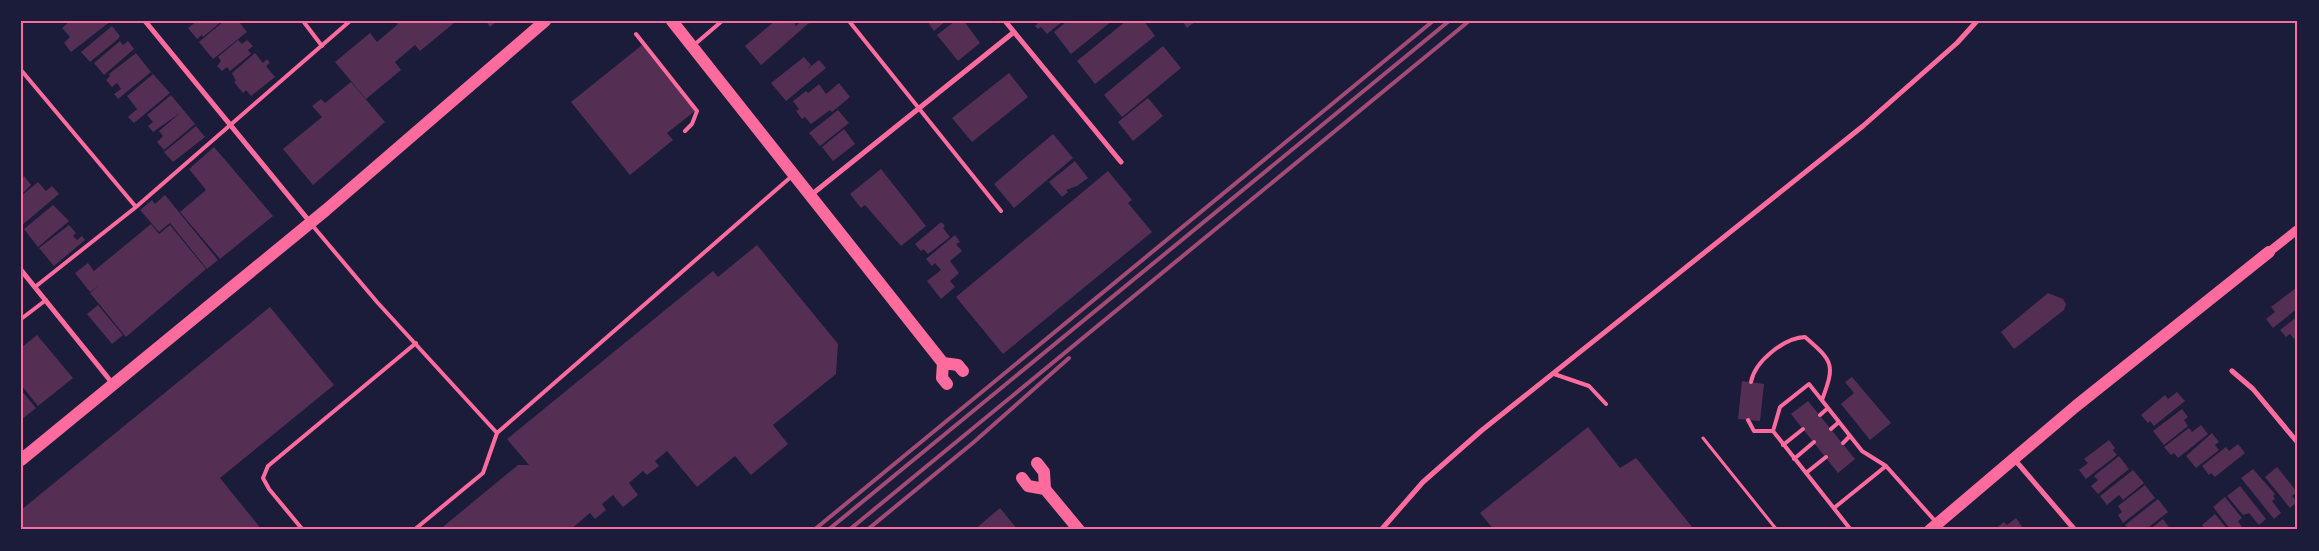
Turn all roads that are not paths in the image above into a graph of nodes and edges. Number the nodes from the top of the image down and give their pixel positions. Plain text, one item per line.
1 (303, 21) edge
2 (350, 21) edge
3 (546, 21) edge
4 (672, 21) edge
5 (722, 21) edge
6 (848, 21) edge
7 (1005, 21) edge
8 (1978, 21) edge
9 (147, 22) edge
10 (1014, 32) junction
11 (636, 34) dead end
12 (322, 46) junction
13 (692, 46) junction
14 (21, 70) edge
15 (918, 110) junction
16 (230, 124) junction
17 (684, 131) dead end
18 (1121, 162) dead end
19 (794, 174) junction
20 (811, 195) junction
21 (136, 207) junction
22 (1001, 211) dead end
23 (310, 223) junction
24 (2298, 229) edge
25 (2269, 252) joint
26 (21, 270) edge
27 (35, 287) junction
28 (46, 300) junction
29 (21, 319) edge
30 (416, 342) junction
31 (943, 363) junction
32 (962, 371) dead end
33 (2232, 371) dead end
34 (1554, 374) junction
35 (1751, 382) dead end
36 (947, 384) dead end
37 (113, 385) junction
38 (1822, 400) junction
39 (1606, 404) dead end
40 (1828, 408) junction
41 (1820, 415) dead end
42 (1748, 420) dead end
43 (1839, 422) junction
44 (1803, 429) dead end
45 (1831, 429) dead end
46 (1773, 431) junction
47 (497, 433) junction
48 (1850, 436) junction
49 (1814, 442) dead end
50 (1842, 443) dead end
51 (2298, 443) edge
52 (1782, 445) junction
53 (1826, 457) dead end
54 (2014, 458) junction
55 (1794, 459) junction
56 (21, 460) edge
57 (1036, 463) dead end
58 (1886, 466) junction
59 (1806, 473) junction
60 (1022, 478) dead end
61 (1046, 489) junction
62 (1834, 508) junction
63 (1934, 527) edge
64 (303, 530) edge
65 (414, 530) edge
66 (1079, 530) edge
67 (1380, 530) edge
68 (1851, 530) edge
69 (2075, 530) edge

1 - 12 lane
2 - 12 lane
3 - 23 main road
4 - 13 main road
5 - 13 lane
6 - 15 lane
7 - 10 street
8 - 34 street
9 - 16 street
10 - 15 street
10 - 18 street
11 - 17 lane
12 - 16 lane
13 - 19 main road
14 - 21 lane
15 - 20 street
15 - 22 lane
16 - 21 lane
16 - 23 street
19 - 20 main road
19 - 47 lane
20 - 31 main road
21 - 27 lane
23 - 30 lane
23 - 37 main road
24 - 25 street
25 - 54 main road
26 - 27 street
27 - 28 street
28 - 29 lane
28 - 37 street
30 - 47 lane
30 - 64 lane
31 - 32 main road
31 - 36 main road
33 - 51 street
34 - 39 lane
34 - 67 street
35 - 38 lane
37 - 56 main road
38 - 40 lane
38 - 46 lane
40 - 41 lane
40 - 43 lane
42 - 46 lane
43 - 45 lane
43 - 48 lane
44 - 52 lane
46 - 52 lane
47 - 65 lane
48 - 50 lane
48 - 58 lane
49 - 55 lane
52 - 55 lane
53 - 59 lane
54 - 63 main road
54 - 69 street
55 - 59 lane
57 - 61 main road
58 - 62 lane
58 - 63 lane
59 - 62 lane
60 - 61 main road
61 - 66 main road
62 - 68 lane

